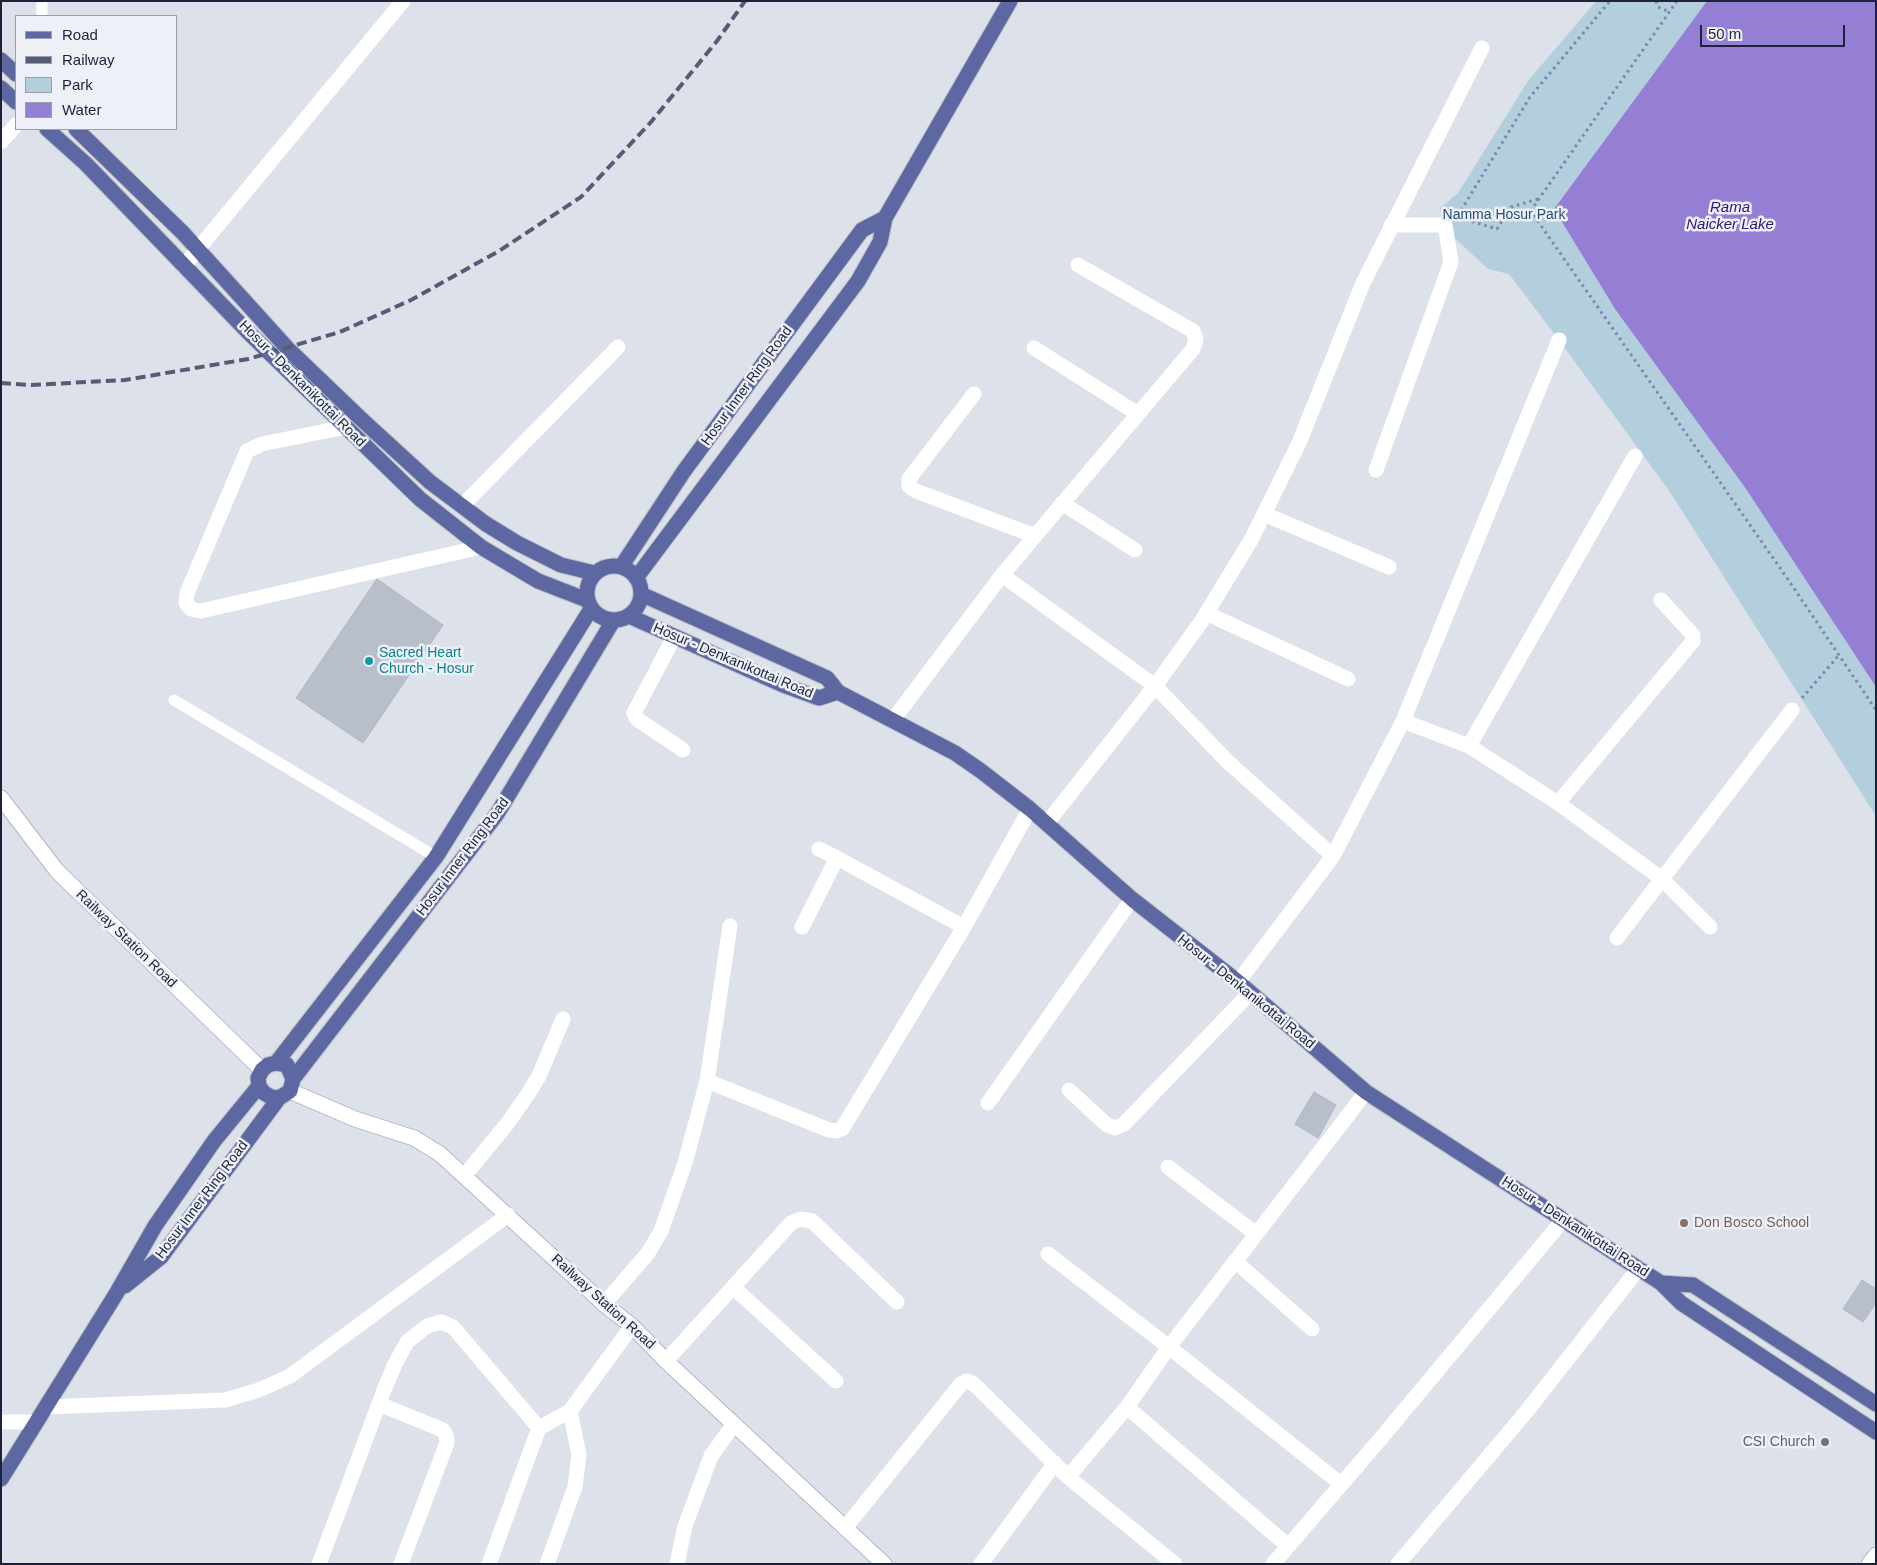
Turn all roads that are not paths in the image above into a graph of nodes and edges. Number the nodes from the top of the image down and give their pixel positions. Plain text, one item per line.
1 (42, 1) edge
2 (403, 1) edge
3 (1010, 1) edge
4 (42, 15) edge
5 (1482, 48) dead end
6 (1, 60) edge
7 (15, 73) edge
8 (1, 88) edge
9 (15, 101) edge
10 (15, 126) edge
11 (48, 130) edge
12 (77, 130) edge
13 (1, 142) edge
14 (885, 218) junction
15 (1391, 225) junction
16 (197, 250) junction
17 (1078, 265) dead end
18 (184, 266) junction
19 (1559, 340) dead end
20 (618, 347) dead end
21 (1034, 348) dead end
22 (974, 394) dead end
23 (1138, 414) junction
24 (346, 427) junction
25 (1635, 456) dead end
26 (1376, 470) dead end
27 (1062, 503) junction
28 (462, 506) junction
29 (1264, 514) junction
30 (1035, 536) junction
31 (482, 547) junction
32 (1135, 550) dead end
33 (1389, 566) dead end
34 (621, 567) junction
35 (594, 574) junction
36 (1002, 575) junction
37 (636, 578) junction
38 (641, 594) junction
39 (1661, 600) dead end
40 (589, 604) junction
41 (1206, 613) junction
42 (629, 616) junction
43 (612, 621) junction
44 (674, 638) junction
45 (1348, 679) dead end
46 (1155, 686) junction
47 (838, 692) junction
48 (174, 700) dead end
49 (1792, 710) road end
50 (893, 720) junction
51 (1403, 721) junction
52 (1469, 746) junction
53 (683, 750) dead end
54 (1, 798) edge
55 (1558, 803) junction
56 (1030, 809) junction
57 (1047, 823) junction
58 (819, 849) dead end
59 (1333, 856) junction
60 (436, 857) junction
61 (837, 858) junction
62 (1662, 879) junction
63 (1132, 900) junction
64 (730, 926) dead end
65 (964, 927) junction
66 (1710, 927) dead end
67 (802, 928) dead end
68 (1617, 938) dead end
69 (1238, 982) junction
70 (1250, 992) junction
71 (563, 1019) dead end
72 (276, 1063) junction
73 (262, 1070) junction
74 (708, 1081) junction
75 (259, 1086) junction
76 (287, 1089) junction
77 (1069, 1090) dead end
78 (1366, 1092) junction
79 (988, 1103) dead end
80 (1168, 1167) dead end
81 (465, 1176) junction
82 (508, 1215) junction
83 (1564, 1219) junction
84 (1256, 1234) junction
85 (1048, 1254) dead end
86 (1235, 1261) junction
87 (1639, 1268) junction
88 (1661, 1283) junction
89 (733, 1287) junction
90 (116, 1294) junction
91 (897, 1302) dead end
92 (604, 1304) junction
93 (632, 1326) junction
94 (1312, 1329) dead end
95 (1169, 1347) junction
96 (666, 1361) junction
97 (836, 1381) dead end
98 (379, 1404) junction
99 (1876, 1404) edge
100 (1127, 1407) junction
101 (46, 1408) junction
102 (570, 1411) junction
103 (1, 1422) edge
104 (36, 1422) junction
105 (734, 1424) junction
106 (540, 1428) junction
107 (1876, 1432) edge
108 (1055, 1463) junction
109 (1068, 1477) junction
110 (1, 1479) edge
111 (1341, 1484) junction
112 (845, 1528) junction
113 (1288, 1546) junction
114 (1876, 1555) edge
115 (319, 1564) edge
116 (400, 1564) edge
117 (488, 1564) edge
118 (547, 1564) edge
119 (676, 1564) edge
120 (884, 1564) edge
121 (981, 1564) edge
122 (1175, 1564) edge
123 (1273, 1564) edge
124 (1398, 1564) edge
125 (1869, 1564) edge

1 - 4 lane
2 - 16 street
3 - 14 main road, Hosur Inner Ring Road
5 - 15 street
6 - 7 main road
8 - 9 main road
10 - 13 street
11 - 18 main road, Hosur - Denkanikottai Road
12 - 16 main road, Hosur - Denkanikottai Road
14 - 34 main road, Hosur Inner Ring Road
14 - 37 main road, Hosur Inner Ring Road
15 - 26 street
15 - 29 street
16 - 18 street
16 - 28 main road, Hosur - Denkanikottai Road
17 - 23 street
18 - 24 main road, Hosur - Denkanikottai Road
19 - 51 street
20 - 28 street
21 - 23 street
22 - 30 street
23 - 27 street
24 - 31 main road, Hosur - Denkanikottai Road
24 - 31 street
25 - 52 street
27 - 30 street
27 - 32 street
28 - 35 main road, Hosur - Denkanikottai Road
29 - 33 street
29 - 41 street
30 - 36 street
31 - 40 main road, Hosur - Denkanikottai Road
34 - 35 main road
34 - 37 main road
35 - 40 main road
36 - 46 street
36 - 50 street
37 - 38 main road
38 - 42 main road
38 - 47 main road, Hosur - Denkanikottai Road
39 - 55 street
40 - 43 main road, Hosur - Denkanikottai Road
40 - 60 main road, Hosur Inner Ring Road
41 - 45 street
41 - 46 street
42 - 43 main road
42 - 44 main road, Hosur - Denkanikottai Road
43 - 76 main road, Hosur Inner Ring Road
44 - 47 main road, Hosur - Denkanikottai Road
44 - 53 street
46 - 57 street
46 - 59 street
47 - 50 main road, Hosur - Denkanikottai Road
48 - 60 lane
49 - 62 street
50 - 56 main road, Hosur - Denkanikottai Road
51 - 52 street
51 - 59 street
52 - 55 street
54 - 73 street, Railway Station Road
55 - 62 street
56 - 57 main road, Hosur - Denkanikottai Road
56 - 65 street
57 - 63 main road, Hosur - Denkanikottai Road
58 - 61 street
59 - 69 street
60 - 72 main road, Hosur Inner Ring Road
61 - 65 street
61 - 67 street
62 - 66 street
62 - 68 street
63 - 69 main road, Hosur - Denkanikottai Road
63 - 79 street
64 - 74 street
65 - 74 street
69 - 70 main road, Hosur - Denkanikottai Road
70 - 77 street
70 - 78 main road, Hosur - Denkanikottai Road
71 - 81 street
72 - 73 main road, Hosur Inner Ring Road
72 - 76 main road
73 - 75 main road, Hosur Inner Ring Road
74 - 92 street
75 - 76 main road
75 - 90 main road, Hosur Inner Ring Road
76 - 81 street, Railway Station Road
76 - 90 main road, Hosur Inner Ring Road
78 - 83 main road, Hosur - Denkanikottai Road
78 - 84 street
80 - 84 street
81 - 82 street, Railway Station Road
82 - 92 street, Railway Station Road
82 - 101 street
83 - 87 main road, Hosur - Denkanikottai Road
83 - 111 street
84 - 86 street
85 - 95 street
86 - 94 street
86 - 95 street
87 - 88 main road, Hosur - Denkanikottai Road
87 - 124 street
88 - 99 main road, Hosur - Denkanikottai Road
88 - 107 main road, Hosur - Denkanikottai Road
89 - 91 street
89 - 96 street
89 - 97 street
90 - 101 main road, Hosur Inner Ring Road
92 - 93 street, Railway Station Road
93 - 96 street, Railway Station Road
93 - 102 street
95 - 100 street
95 - 111 street
96 - 105 street, Railway Station Road
98 - 106 street
98 - 115 street
98 - 116 street
100 - 109 street
100 - 113 street
101 - 104 main road, Hosur Inner Ring Road
102 - 106 street
102 - 118 street
103 - 104 street
104 - 110 main road, Hosur Inner Ring Road
105 - 112 street, Railway Station Road
105 - 119 street
106 - 117 street
108 - 109 street
108 - 112 street
108 - 121 street
109 - 122 street
111 - 113 street
112 - 120 street, Railway Station Road
113 - 123 street
114 - 125 street

